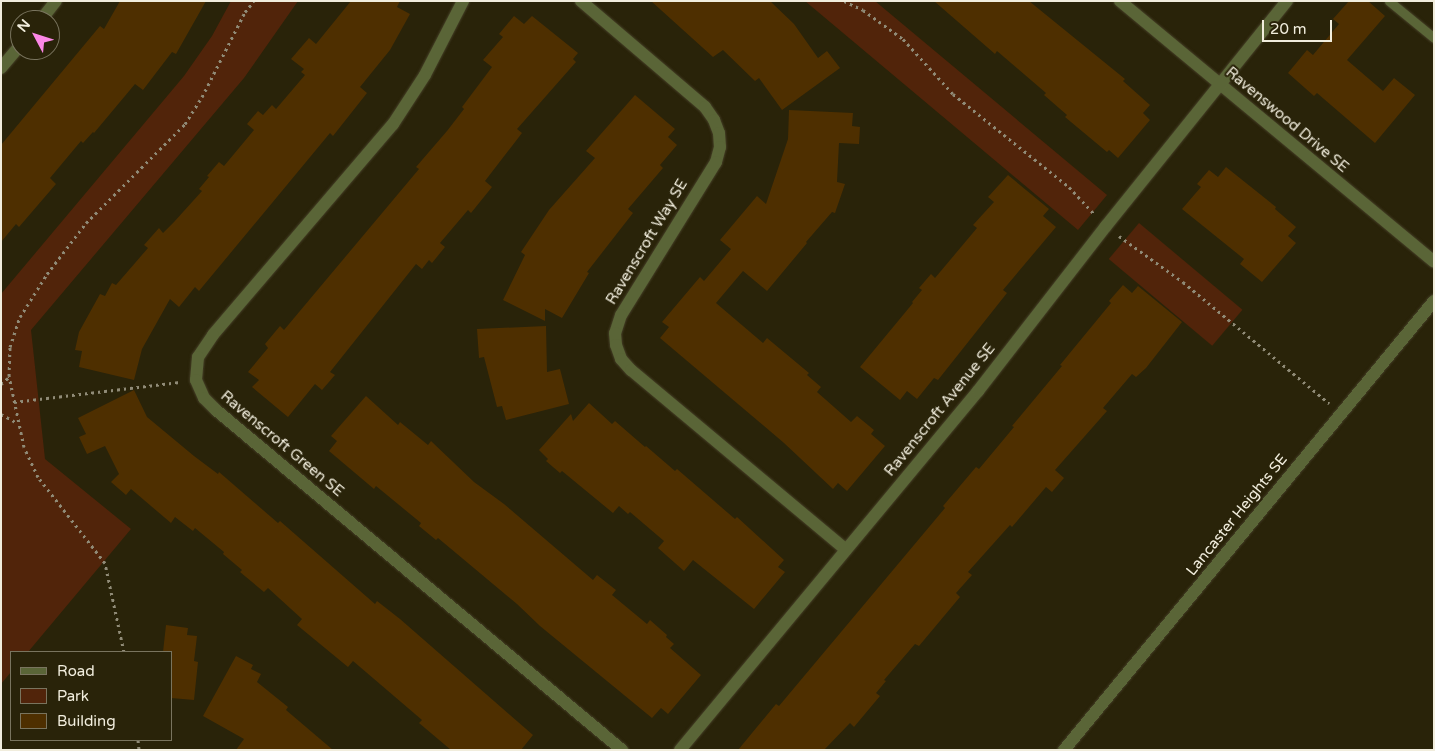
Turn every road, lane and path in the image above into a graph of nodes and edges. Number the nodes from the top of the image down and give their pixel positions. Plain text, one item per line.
1 (254, 1) edge
2 (463, 1) edge
3 (581, 1) edge
4 (844, 1) edge
5 (1120, 1) edge
6 (1287, 1) edge
7 (1389, 1) edge
8 (1434, 38) edge
9 (10, 57) edge
10 (1, 68) edge
11 (1220, 86) junction
12 (1106, 226) junction
13 (1434, 262) edge
14 (1434, 301) edge
15 (10, 376) junction
16 (196, 380) junction
17 (1, 384) edge
18 (14, 402) junction
19 (1342, 413) junction
20 (1, 414) edge
21 (18, 423) junction
22 (846, 550) junction
23 (124, 651) edge
24 (622, 750) edge
25 (680, 750) edge
26 (1064, 750) edge

1 - 15 path
2 - 16 street
3 - 22 street, Ravenscroft Way SE
4 - 12 path
5 - 11 street, Ravenswood Drive SE
6 - 11 street, Ravenscroft Avenue SE
7 - 8 lane
9 - 10 street
11 - 12 street, Ravenscroft Avenue SE
11 - 13 street, Ravenswood Drive SE
12 - 19 path
12 - 22 street, Ravenscroft Avenue SE
14 - 19 street, Lancaster Heights SE
15 - 17 path
15 - 18 path
16 - 18 path
16 - 24 street, Ravenscroft Green SE
18 - 21 path
19 - 26 street, Lancaster Heights SE
20 - 21 path
21 - 23 path
22 - 25 street, Ravenscroft Avenue SE

